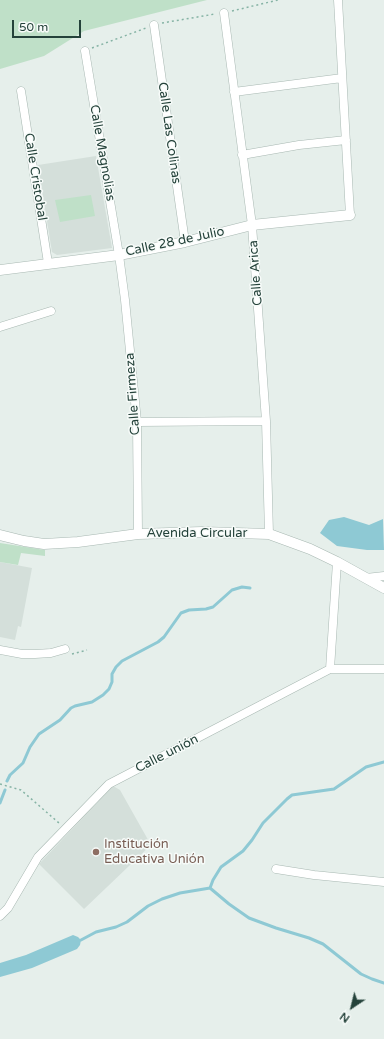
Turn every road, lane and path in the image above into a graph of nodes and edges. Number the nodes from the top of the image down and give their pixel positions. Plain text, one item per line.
1 (278, 0) edge
2 (338, 0) edge
3 (224, 13) joint
4 (154, 25) dead end
5 (85, 51) dead end
6 (342, 78) junction
7 (21, 92) dead end
8 (234, 92) junction
9 (346, 140) junction
10 (242, 155) junction
11 (350, 215) joint
12 (252, 225) junction
13 (185, 242) junction
14 (119, 255) junction
15 (48, 263) junction
16 (0, 270) edge
17 (51, 312) dead end
18 (0, 327) edge
19 (266, 420) junction
20 (137, 422) junction
21 (138, 534) junction
22 (269, 534) junction
23 (0, 535) edge
24 (337, 562) junction
25 (384, 576) edge
26 (366, 578) junction
27 (384, 588) edge
28 (65, 649) joint
29 (0, 650) edge
30 (87, 650) dead end
31 (330, 669) junction
32 (384, 669) edge
33 (0, 784) edge
34 (65, 828) junction
35 (276, 869) dead end
36 (384, 882) edge
37 (0, 916) edge

1 - 3 path
2 - 6 street
3 - 8 street, Calle Arica
4 - 13 street, Calle Las Colinas
5 - 14 street, Calle Magnolias
6 - 8 street
6 - 9 street
7 - 15 street, Calle Cristobal
8 - 10 street, Calle Arica
9 - 10 street
9 - 11 street
10 - 12 street, Calle Arica
11 - 12 street, Calle 28 de Julio
12 - 13 street, Calle 28 de Julio
12 - 19 street, Calle Arica
13 - 14 street, Calle 28 de Julio
14 - 15 street, Calle 28 de Julio
14 - 20 street, Calle Firmeza
15 - 16 street, Calle 28 de Julio
17 - 18 street
19 - 20 street
19 - 22 street, Calle Arica
20 - 21 street, Calle Firmeza
21 - 22 street, Avenida Circular
21 - 23 street, Avenida Circular
22 - 24 street, Avenida Circular
24 - 26 street, Avenida Circular
24 - 31 street
25 - 26 street
26 - 27 street, Avenida Circular
28 - 29 street
28 - 30 path
31 - 32 street, Calle unión
31 - 34 street, Calle unión
33 - 34 path
34 - 37 street, Calle unión
35 - 36 street

